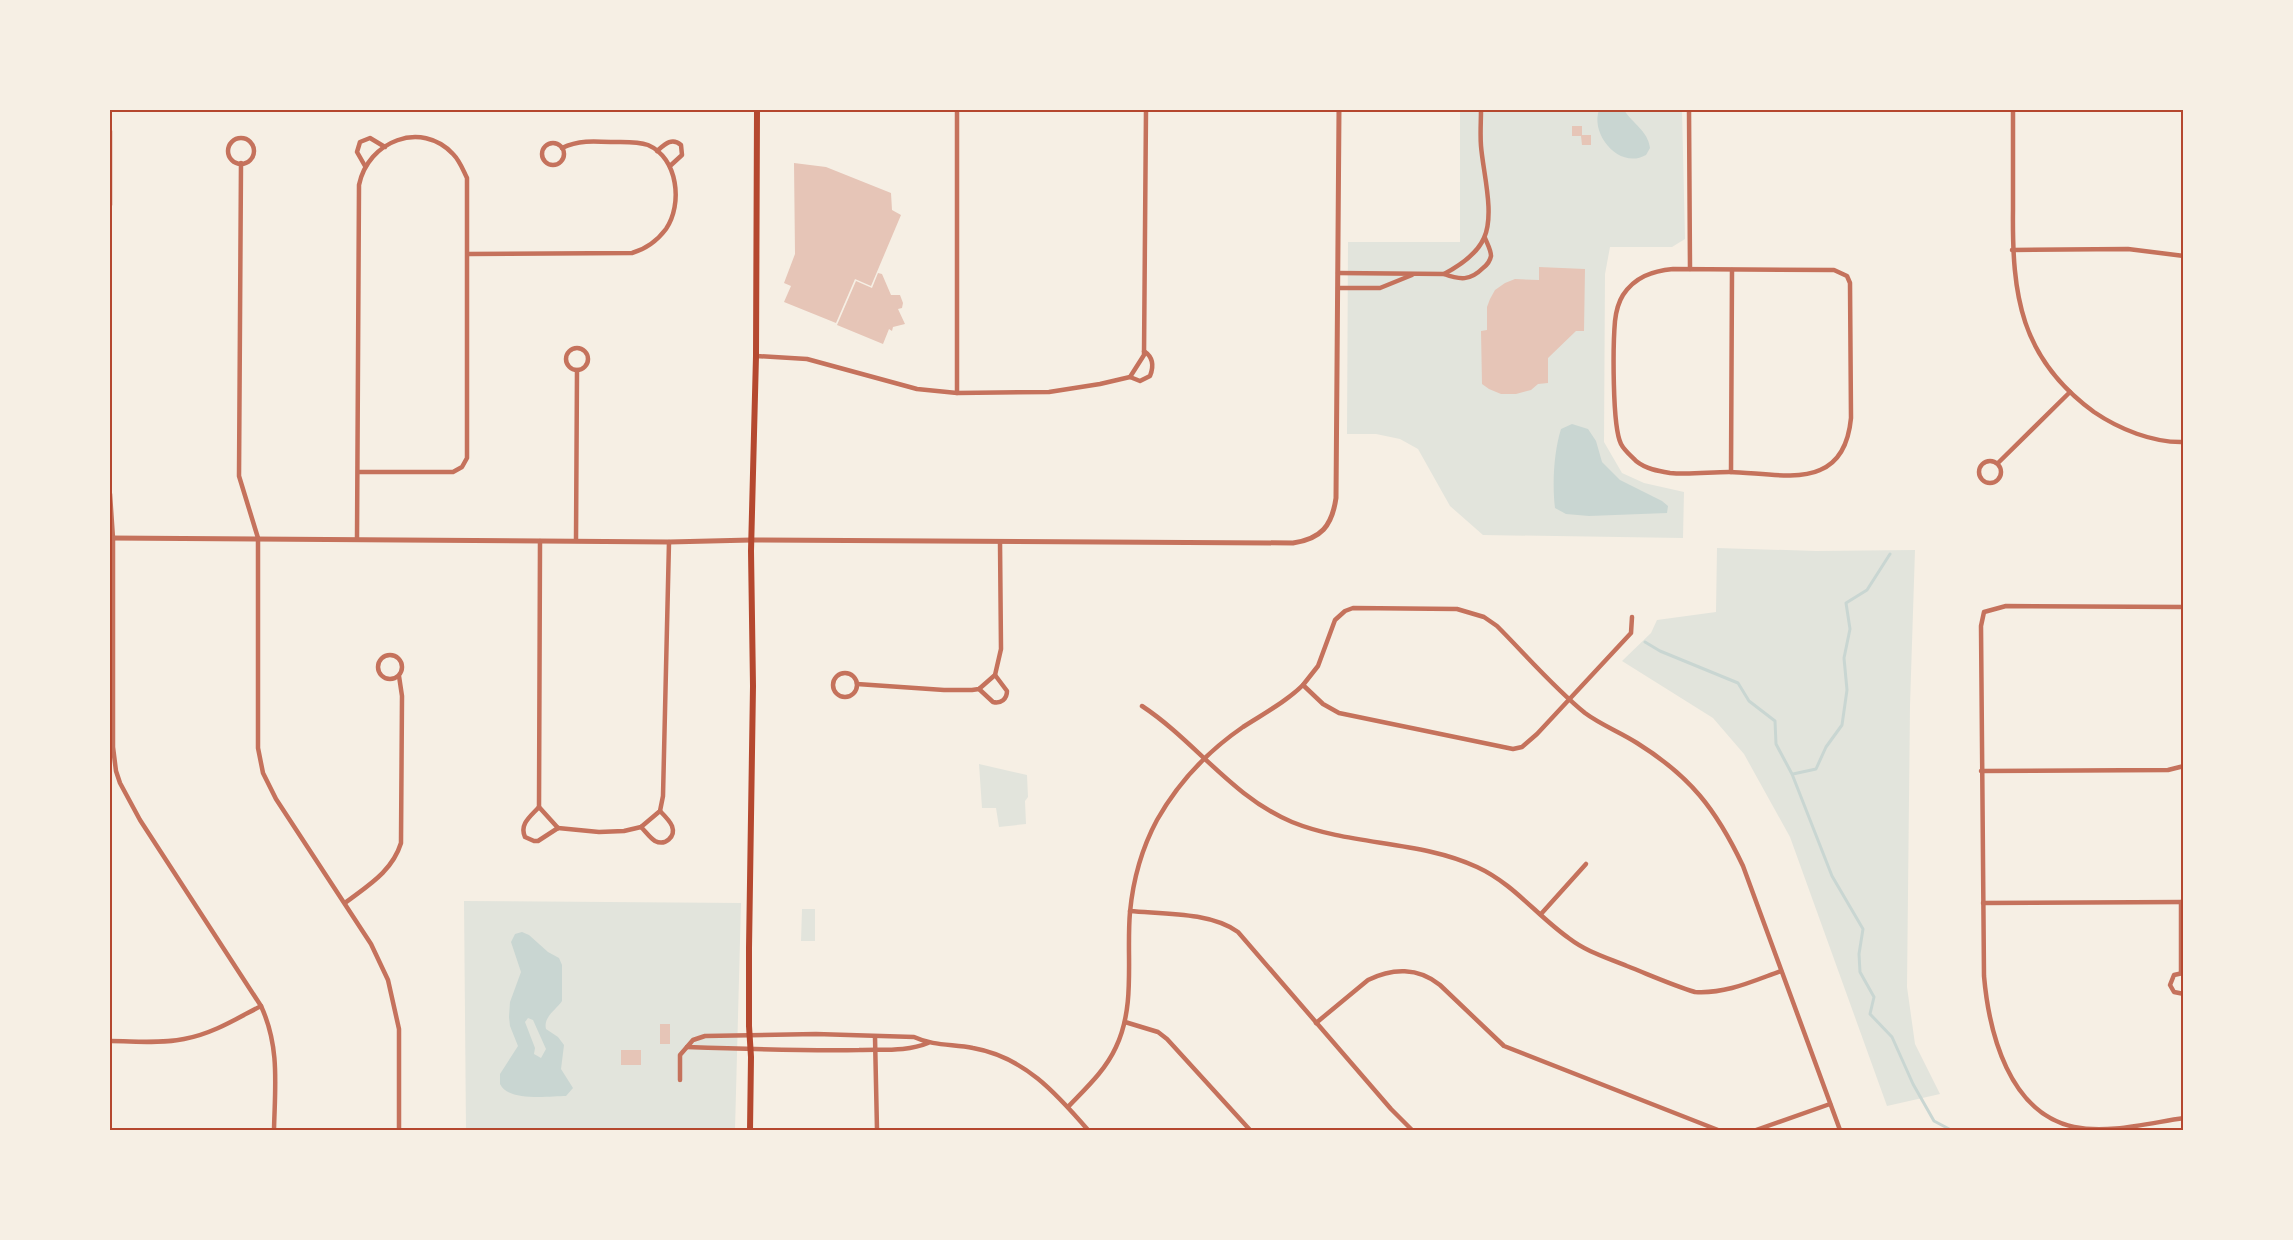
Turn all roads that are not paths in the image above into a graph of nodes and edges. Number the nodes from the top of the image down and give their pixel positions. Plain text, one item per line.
1 (757, 110) edge
2 (957, 110) edge
3 (1146, 110) edge
4 (1339, 110) edge
5 (1481, 110) edge
6 (1689, 110) edge
7 (2013, 110) edge
8 (110, 131) edge
9 (385, 147) junction
10 (562, 148) junction
11 (657, 151) junction
12 (110, 164) edge
13 (241, 164) junction
14 (365, 166) junction
15 (670, 166) junction
16 (110, 205) edge
17 (1485, 237) junction
18 (2012, 250) junction
19 (468, 255) junction
20 (2184, 256) edge
21 (1690, 269) junction
22 (1732, 270) junction
23 (1338, 273) junction
24 (1414, 274) junction
25 (1444, 274) junction
26 (1338, 288) junction
27 (1144, 351) junction
28 (756, 356) junction
29 (576, 370) junction
30 (1130, 377) junction
31 (2070, 392) junction
32 (957, 393) junction
33 (2184, 442) edge
34 (1998, 463) junction
35 (358, 472) junction
36 (1731, 472) junction
37 (110, 494) edge
38 (112, 538) edge
39 (258, 538) junction
40 (357, 539) junction
41 (576, 540) junction
42 (751, 540) junction
43 (540, 541) junction
44 (669, 542) junction
45 (1000, 542) junction
46 (2184, 607) edge
47 (1632, 617) dead end
48 (111, 671) edge
49 (995, 675) junction
50 (399, 676) junction
51 (857, 684) junction
52 (1303, 685) junction
53 (979, 689) junction
54 (1569, 698) junction
55 (1142, 705) dead end
56 (1204, 759) junction
57 (2184, 766) edge
58 (1981, 771) junction
59 (539, 807) junction
60 (660, 811) junction
61 (558, 828) junction
62 (641, 828) junction
63 (1586, 864) dead end
64 (2182, 902) edge
65 (345, 903) junction
66 (1983, 903) junction
67 (1130, 911) junction
68 (1541, 914) junction
69 (1781, 971) junction
70 (2182, 973) edge
71 (2184, 994) edge
72 (261, 1006) junction
73 (1125, 1022) junction
74 (1317, 1023) junction
75 (750, 1034) junction
76 (875, 1037) junction
77 (110, 1041) edge
78 (928, 1043) junction
79 (687, 1047) junction
80 (750, 1050) junction
81 (875, 1050) junction
82 (680, 1080) dead end
83 (1830, 1104) junction
84 (1068, 1107) junction
85 (2184, 1118) edge
86 (274, 1131) edge
87 (399, 1131) edge
88 (750, 1131) edge
89 (877, 1131) edge
90 (1088, 1131) edge
91 (1250, 1131) edge
92 (1412, 1131) edge
93 (1718, 1131) edge
94 (1756, 1131) edge
95 (1840, 1131) edge

1 - 28 main road
2 - 32 street
3 - 27 street
4 - 23 street
5 - 17 street
6 - 21 street
7 - 18 street
8 - 12 street
9 - 14 street
9 - 14 street
9 - 19 street
10 - 10 street
10 - 11 street
11 - 15 street
11 - 15 street
12 - 16 street
13 - 13 street
13 - 39 street
14 - 35 street
15 - 19 street
17 - 25 street
17 - 25 street
18 - 20 street
18 - 31 street
19 - 35 street
21 - 22 street
21 - 36 street
22 - 36 street
22 - 36 street
23 - 24 street
23 - 26 street
24 - 25 street
24 - 26 street
26 - 45 street
27 - 30 street
27 - 30 street
28 - 32 street
28 - 42 main road
29 - 29 street
29 - 41 street
30 - 32 street
31 - 33 street
31 - 34 street
34 - 34 street
35 - 40 street
37 - 38 street
38 - 39 street
38 - 48 street
39 - 40 street
39 - 65 street
40 - 43 street
41 - 43 street
41 - 44 street
42 - 44 street
42 - 45 street
42 - 75 main road
43 - 59 street
44 - 60 street
45 - 49 street
46 - 58 street
47 - 54 street
48 - 72 street
49 - 53 street
49 - 53 street
50 - 50 street
50 - 65 street
51 - 51 street
51 - 53 street
52 - 54 street
52 - 54 street
52 - 56 street
54 - 69 street
55 - 56 street
56 - 67 street
56 - 68 street
57 - 58 street
58 - 66 street
59 - 61 street
59 - 61 street
60 - 62 street
60 - 62 street
61 - 62 street
63 - 68 street
64 - 66 street
64 - 70 street
65 - 87 street
66 - 85 street
67 - 73 street
67 - 74 street
68 - 69 street
69 - 83 street
70 - 71 street
72 - 77 street
72 - 86 street
73 - 84 street
73 - 91 street
74 - 92 street
74 - 93 street
75 - 76 street
75 - 79 street
75 - 80 main road
76 - 78 street
76 - 81 street
78 - 81 street
78 - 84 street
79 - 80 street
79 - 82 street
80 - 81 street
80 - 88 main road
81 - 89 street
83 - 94 street
83 - 95 street
84 - 90 street

